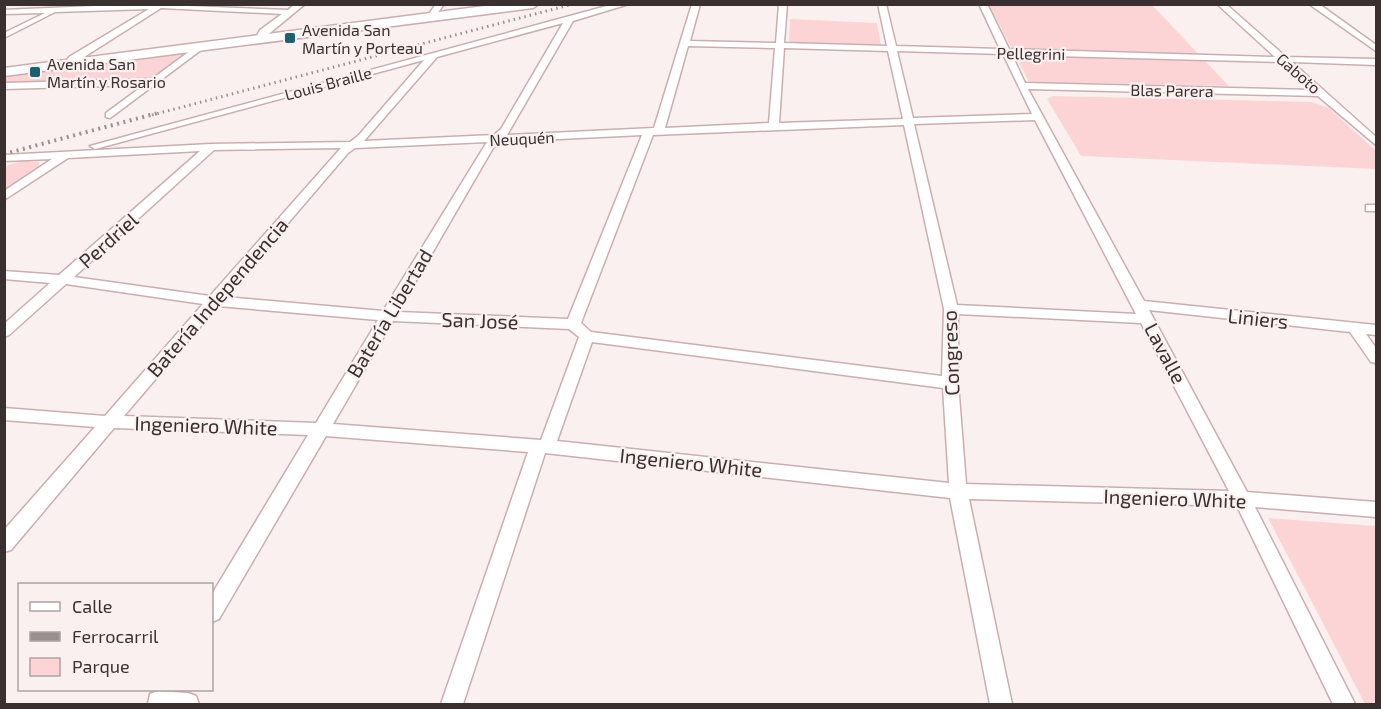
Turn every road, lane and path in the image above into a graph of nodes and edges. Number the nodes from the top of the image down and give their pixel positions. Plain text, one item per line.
1 (67, 4) edge
2 (301, 4) edge
3 (503, 4) edge
4 (533, 4) edge
5 (625, 4) edge
6 (696, 4) edge
7 (783, 4) edge
8 (882, 4) edge
9 (982, 4) edge
10 (1221, 4) edge
11 (1314, 4) edge
12 (162, 5) edge
13 (57, 10) junction
14 (4, 12) edge
15 (290, 12) junction
16 (436, 12) edge
17 (570, 18) junction
18 (4, 36) edge
19 (259, 38) junction
20 (685, 43) junction
21 (782, 45) junction
22 (201, 47) junction
23 (890, 49) junction
24 (1377, 49) edge
25 (1004, 53) junction
26 (434, 55) junction
27 (1282, 58) junction
28 (71, 61) junction
29 (1377, 62) edge
30 (4, 70) edge
31 (155, 82) junction
32 (4, 87) edge
33 (1022, 87) junction
34 (1322, 93) junction
35 (110, 115) dead end
36 (1039, 117) junction
37 (908, 121) junction
38 (1355, 123) junction
39 (1377, 124) edge
40 (774, 126) junction
41 (654, 131) junction
42 (496, 139) junction
43 (1377, 142) edge
44 (352, 145) junction
45 (211, 147) junction
46 (66, 154) junction
47 (8, 159) edge
48 (4, 197) edge
49 (4, 275) edge
50 (64, 280) junction
51 (214, 301) junction
52 (951, 309) junction
53 (1144, 312) junction
54 (387, 316) junction
55 (573, 324) junction
56 (1355, 329) junction
57 (1377, 330) edge
58 (4, 332) edge
59 (587, 336) junction
60 (1377, 358) edge
61 (950, 383) junction
62 (4, 414) edge
63 (108, 422) junction
64 (320, 429) junction
65 (543, 447) junction
66 (958, 491) junction
67 (1242, 499) junction
68 (1377, 509) edge
69 (4, 544) edge
70 (213, 610) edge
71 (160, 699) edge
72 (188, 705) edge
73 (452, 705) edge
74 (1001, 705) edge
75 (1344, 705) edge

1 - 13 street
2 - 15 street
3 - 16 main road
4 - 16 main road
5 - 17 street, Louis Braille
6 - 20 street
7 - 21 street
8 - 23 street, Congreso
9 - 25 street, Lavalle
10 - 27 street, Gaboto
11 - 24 street
12 - 13 street
12 - 15 street
12 - 28 street
13 - 14 street
13 - 18 street
15 - 19 street
16 - 19 main road
17 - 26 street, Louis Braille
17 - 42 street, Batería Libertad
19 - 22 main road
19 - 28 main road
20 - 21 street, Pellegrini
20 - 41 street
21 - 23 street, Pellegrini
21 - 40 street
22 - 28 main road
22 - 31 street
23 - 25 street, Pellegrini
23 - 37 street, Congreso
25 - 27 street, Pellegrini
25 - 33 street, Lavalle
26 - 44 street, Batería Independencia
26 - 46 street, Louis Braille
27 - 29 street, Pellegrini
27 - 34 street, Gaboto
28 - 30 main road
31 - 32 street
31 - 35 street
33 - 34 street, Blas Parera
33 - 36 street, Lavalle
34 - 38 street, Gaboto
36 - 37 street, Neuquén
36 - 53 street, Lavalle
37 - 40 street, Neuquén
37 - 52 street, Congreso
38 - 39 street
38 - 43 street, Gaboto
40 - 41 street, Neuquén
41 - 42 street, Neuquén
41 - 55 street
42 - 44 street, Neuquén
42 - 54 street, Batería Libertad
44 - 45 street, Neuquén
44 - 51 street, Batería Independencia
45 - 46 street, Neuquén
45 - 50 street, Perdriel
46 - 47 street, Neuquén
46 - 48 street
49 - 50 street, San José
50 - 51 street, San José
50 - 58 street, Perdriel
51 - 54 street, San José
51 - 63 street, Batería Independencia
52 - 53 street, Liniers
52 - 61 street, Congreso
53 - 56 street, Liniers
53 - 67 street, Lavalle
54 - 55 street, San José
54 - 64 street, Batería Libertad
55 - 59 street
56 - 57 street, Liniers
56 - 60 street
59 - 61 street
59 - 65 street
61 - 66 street, Congreso
62 - 63 street, Ingeniero White
63 - 64 street, Ingeniero White
63 - 69 street, Batería Independencia
64 - 65 street, Ingeniero White
64 - 70 street, Batería Libertad
65 - 66 street, Ingeniero White
65 - 73 street
66 - 67 street, Ingeniero White
66 - 74 street, Congreso
67 - 68 street, Ingeniero White
67 - 75 street, Lavalle
71 - 72 street

